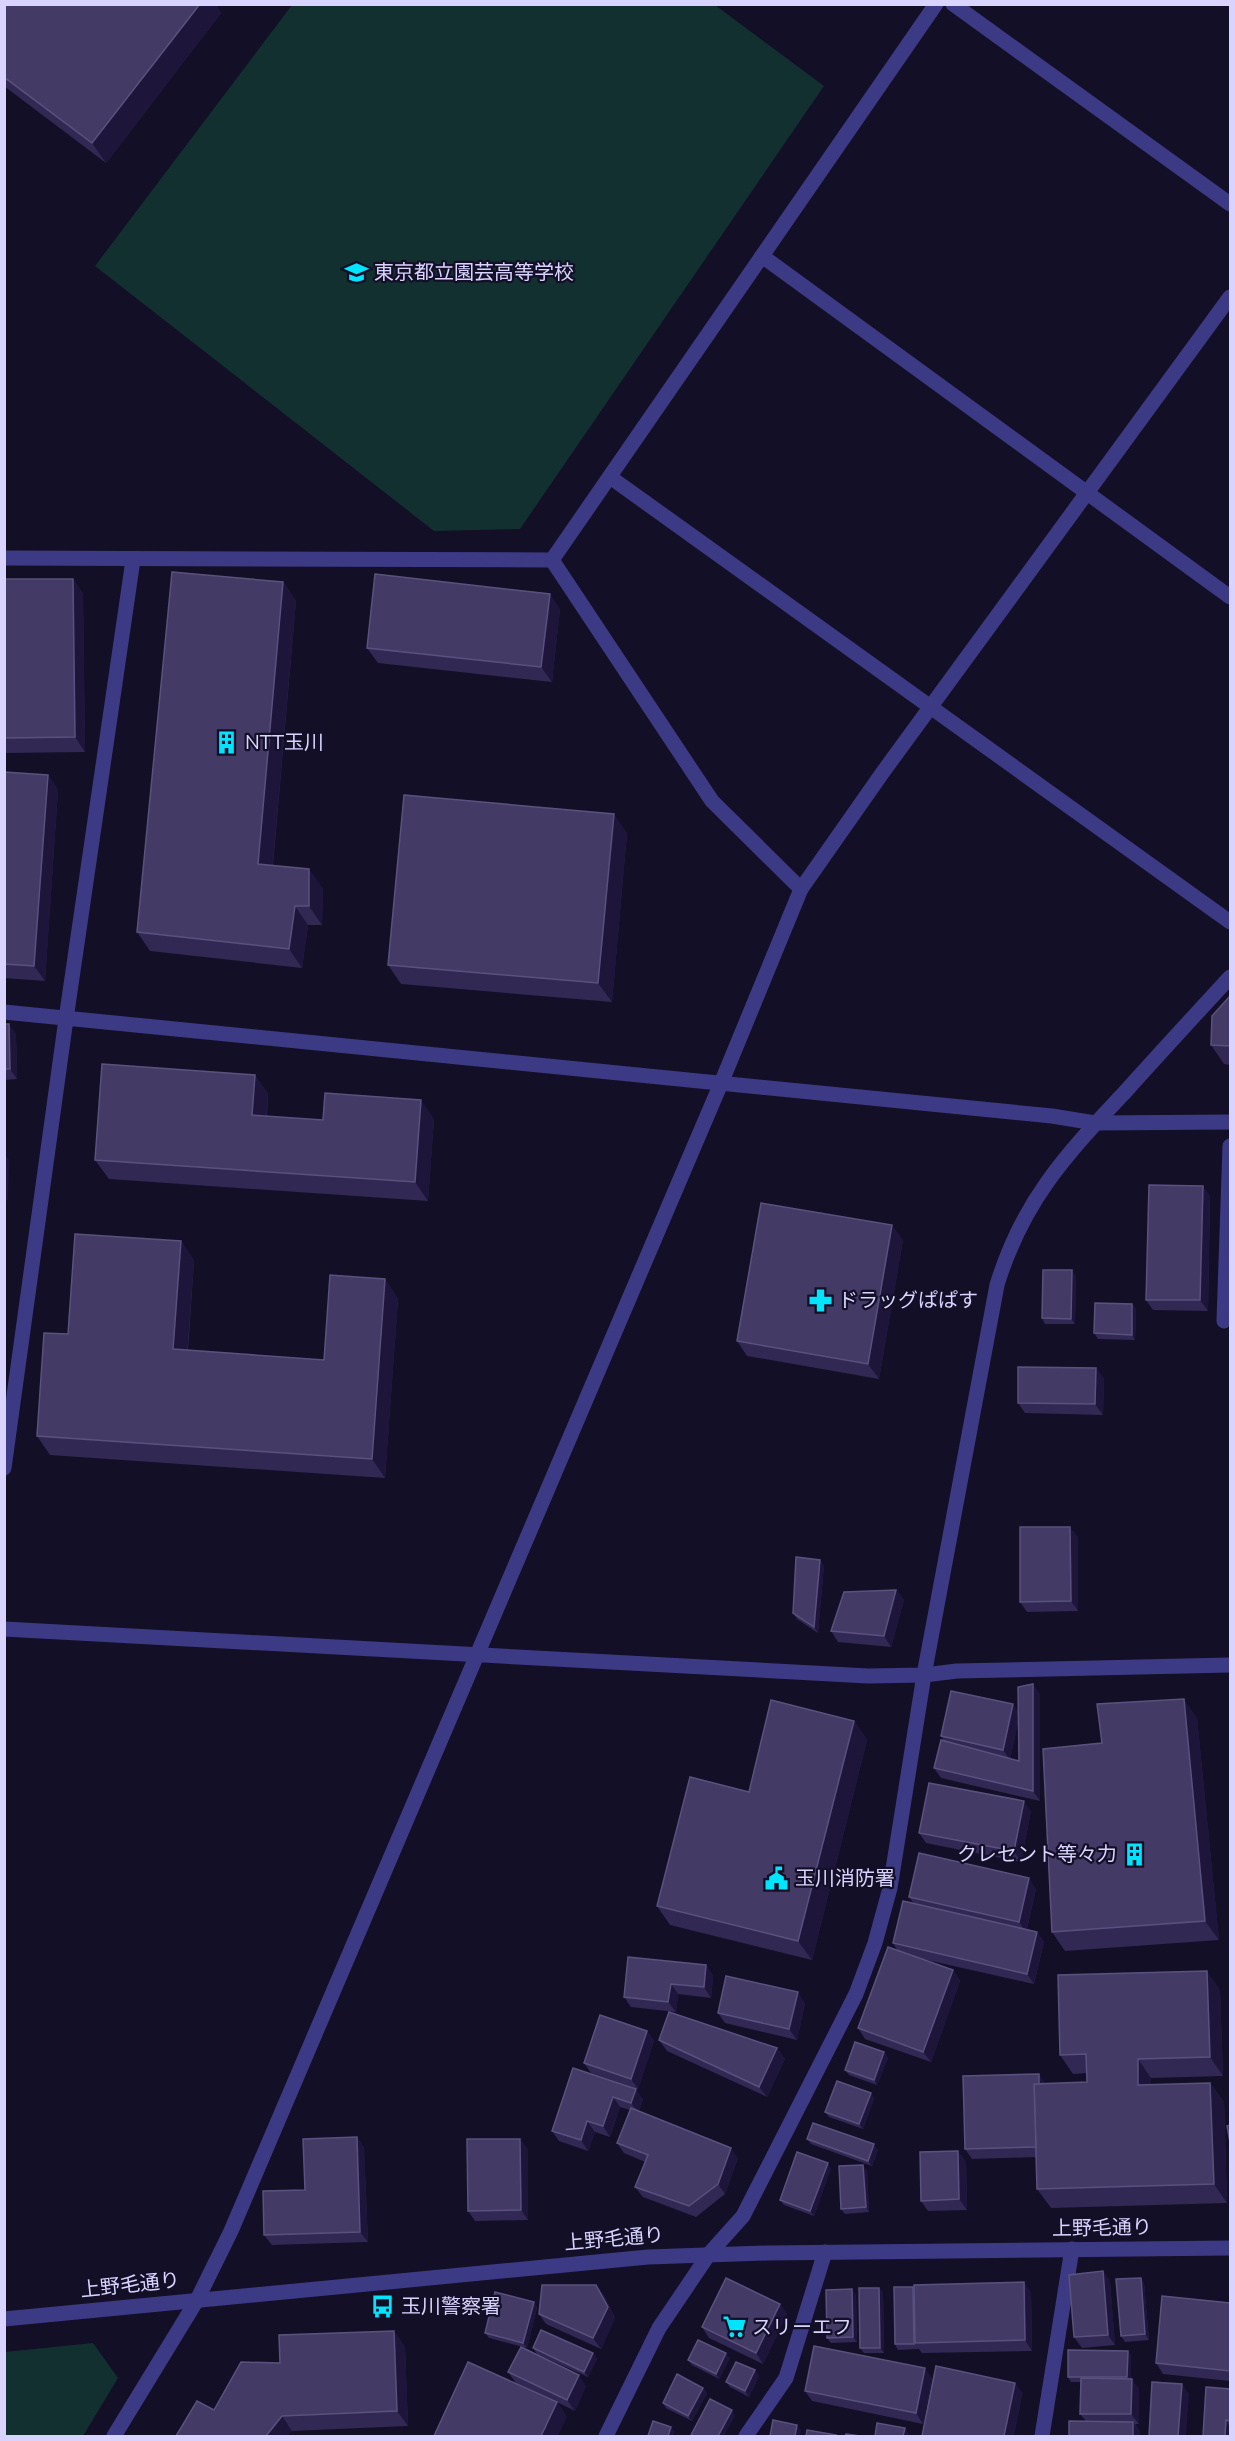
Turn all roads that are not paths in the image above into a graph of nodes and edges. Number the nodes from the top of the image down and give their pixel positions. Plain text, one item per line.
1 (936, 4) edge
2 (953, 4) edge
3 (1230, 204) edge
4 (762, 256) junction
5 (1230, 297) edge
6 (610, 477) junction
7 (1087, 492) junction
8 (4, 558) edge
9 (133, 560) junction
10 (552, 560) junction
11 (1230, 597) edge
12 (932, 708) junction
13 (801, 889) junction
14 (1230, 922) edge
15 (1230, 977) edge
16 (4, 1012) edge
17 (66, 1019) junction
18 (722, 1081) junction
19 (1230, 1122) edge
20 (1095, 1124) junction
21 (1230, 1146) edge
22 (1224, 1322) dead end
23 (4, 1468) edge
24 (4, 1629) edge
25 (477, 1655) junction
26 (1230, 1665) edge
27 (924, 1675) junction
28 (1230, 2248) edge
29 (1072, 2249) junction
30 (825, 2252) junction
31 (709, 2254) junction
32 (197, 2300) junction
33 (4, 2319) edge
34 (114, 2436) edge
35 (606, 2436) edge
36 (746, 2436) edge
37 (1042, 2436) edge

1 - 4 street
2 - 3 street
4 - 6 street
4 - 7 street
5 - 7 street
6 - 10 street
6 - 12 street
7 - 11 street
7 - 12 street
8 - 9 street
9 - 10 street
9 - 17 street
10 - 13 street
12 - 13 street
12 - 14 street
13 - 18 street
15 - 20 street
16 - 17 street
17 - 18 street
17 - 23 street
18 - 20 street
18 - 25 street
19 - 20 street
20 - 27 street
21 - 22 street
24 - 25 street
25 - 27 street
25 - 32 street
26 - 27 street
27 - 31 street
28 - 29 street, 上野毛通り
29 - 30 street, 上野毛通り
29 - 37 street
30 - 31 street, 上野毛通り
30 - 36 street
31 - 32 street, 上野毛通り
31 - 35 street
32 - 33 street, 上野毛通り
32 - 34 street

